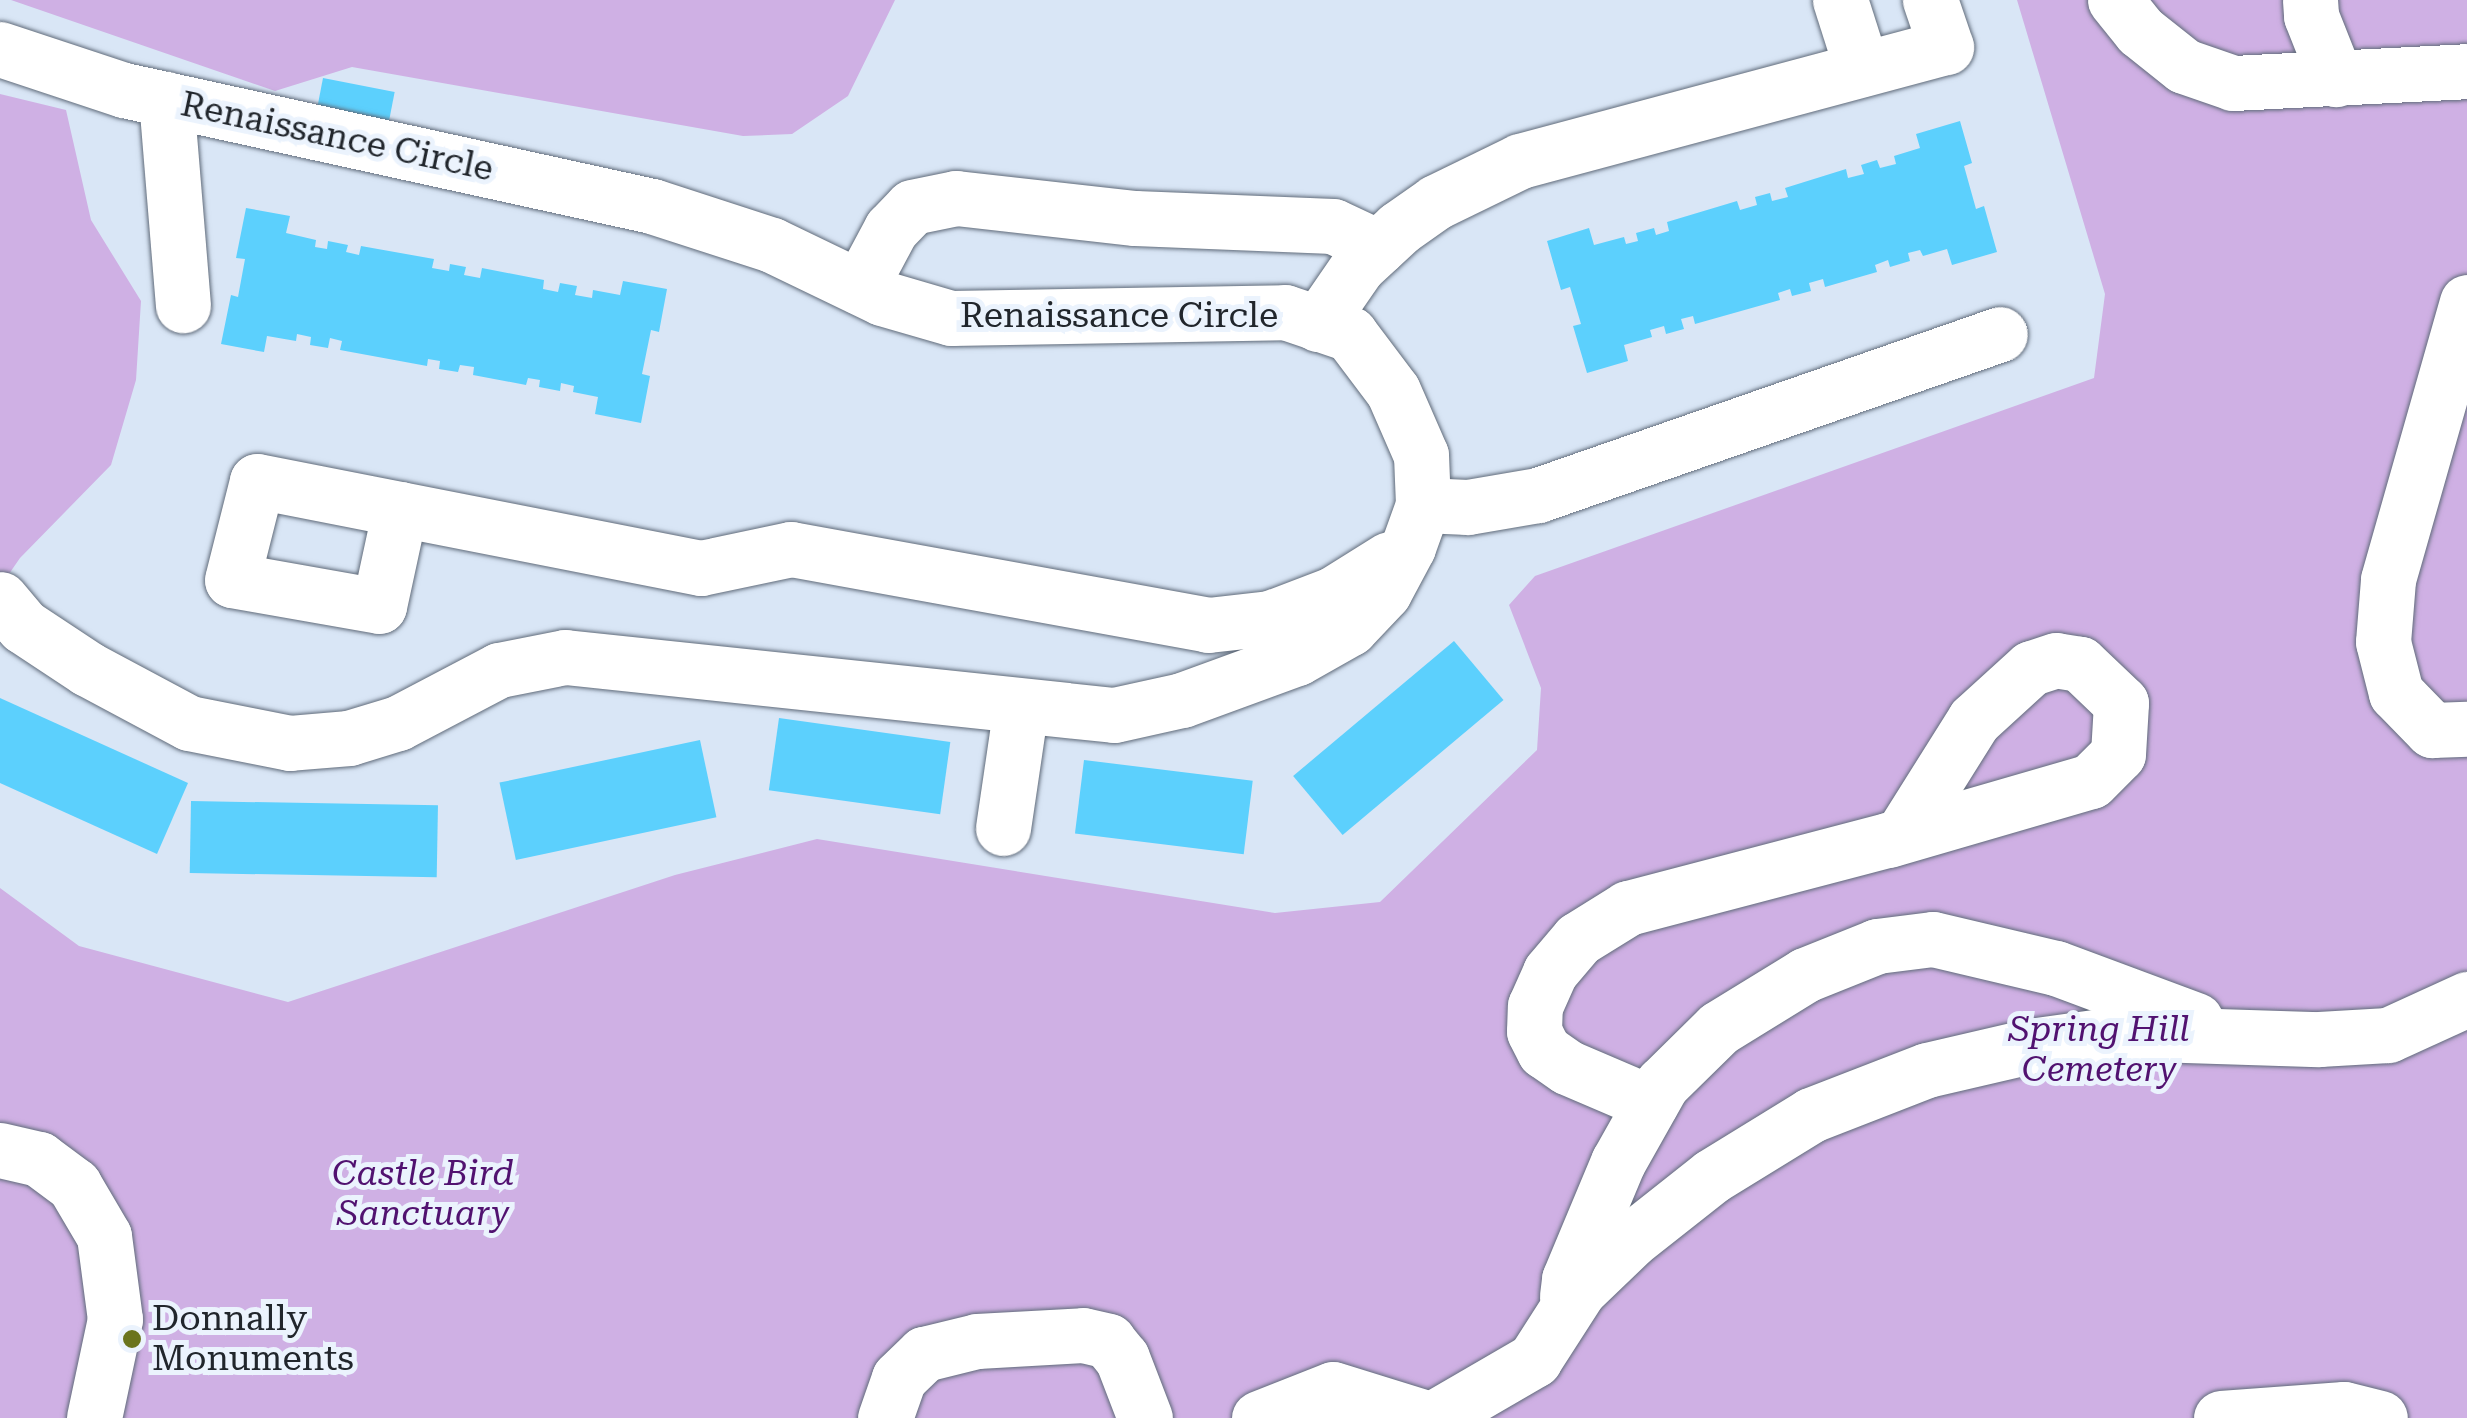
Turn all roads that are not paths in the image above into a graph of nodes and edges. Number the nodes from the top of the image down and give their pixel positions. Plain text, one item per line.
1 (1840, 0) edge
2 (1930, 0) edge
3 (2116, 0) edge
4 (2310, 0) edge
5 (0, 49) edge
6 (1862, 70) junction
7 (2467, 72) edge
8 (2336, 79) junction
9 (166, 99) junction
10 (1378, 247) junction
11 (860, 288) junction
12 (2467, 302) edge
13 (183, 304) dead end
14 (1318, 324) junction
15 (2000, 334) dead end
16 (400, 509) dead end
17 (1416, 526) junction
18 (0, 599) edge
19 (1022, 706) junction
20 (2467, 729) edge
21 (1004, 828) dead end
22 (1902, 835) dead end
23 (2462, 990) edge
24 (2241, 1036) junction
25 (1651, 1103) junction
26 (0, 1150) edge
27 (1566, 1312) junction
28 (94, 1418) edge
29 (886, 1418) edge
30 (1145, 1418) edge
31 (1259, 1418) edge
32 (1426, 1418) edge
33 (1434, 1418) edge
34 (2221, 1418) edge
35 (2380, 1418) edge

1 - 6 street
2 - 6 street
3 - 8 street
4 - 8 street
5 - 9 street, Renaissance Circle
6 - 10 street
7 - 8 street
9 - 11 street, Renaissance Circle
9 - 13 street
10 - 11 street
10 - 14 street
11 - 14 street, Renaissance Circle
12 - 20 street
14 - 17 street, Renaissance Circle
15 - 17 street
16 - 17 street
17 - 19 street, Renaissance Circle
18 - 19 street, Renaissance Circle
19 - 21 street
22 - 25 street
23 - 24 street
24 - 25 street
24 - 27 street
25 - 27 street
26 - 28 street
27 - 33 street
29 - 30 street
31 - 32 street
34 - 35 street

